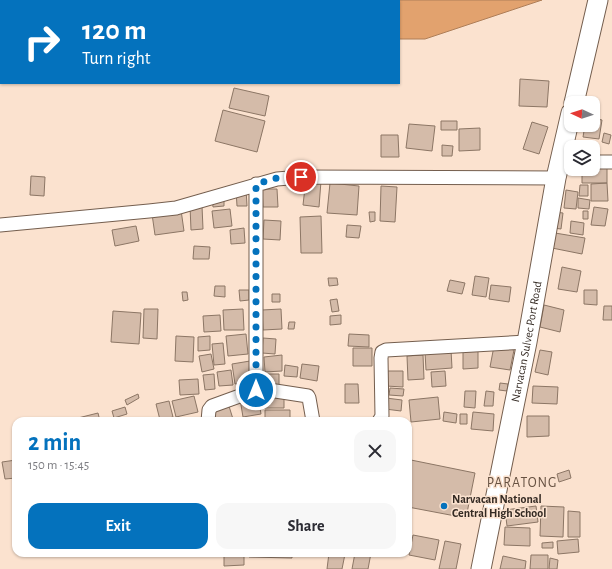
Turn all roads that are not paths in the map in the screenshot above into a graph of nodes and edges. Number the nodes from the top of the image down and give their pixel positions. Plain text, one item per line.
1 (598, 0) edge
2 (576, 96) edge
3 (568, 132) edge
4 (600, 162) edge
5 (612, 162) edge
6 (562, 167) edge
7 (256, 184) junction
8 (0, 225) edge
9 (527, 342) junction
10 (256, 390) junction
11 (208, 417) edge
12 (312, 417) edge
13 (381, 417) edge
14 (481, 569) edge

1 - 2 street
3 - 6 street, Narvacan Sulvec Port Road
4 - 5 street
6 - 7 street
6 - 9 street, Narvacan Sulvec Port Road
7 - 8 street
7 - 10 street
9 - 13 street
9 - 14 street, Narvacan Sulvec Port Road
10 - 11 street
10 - 12 street

